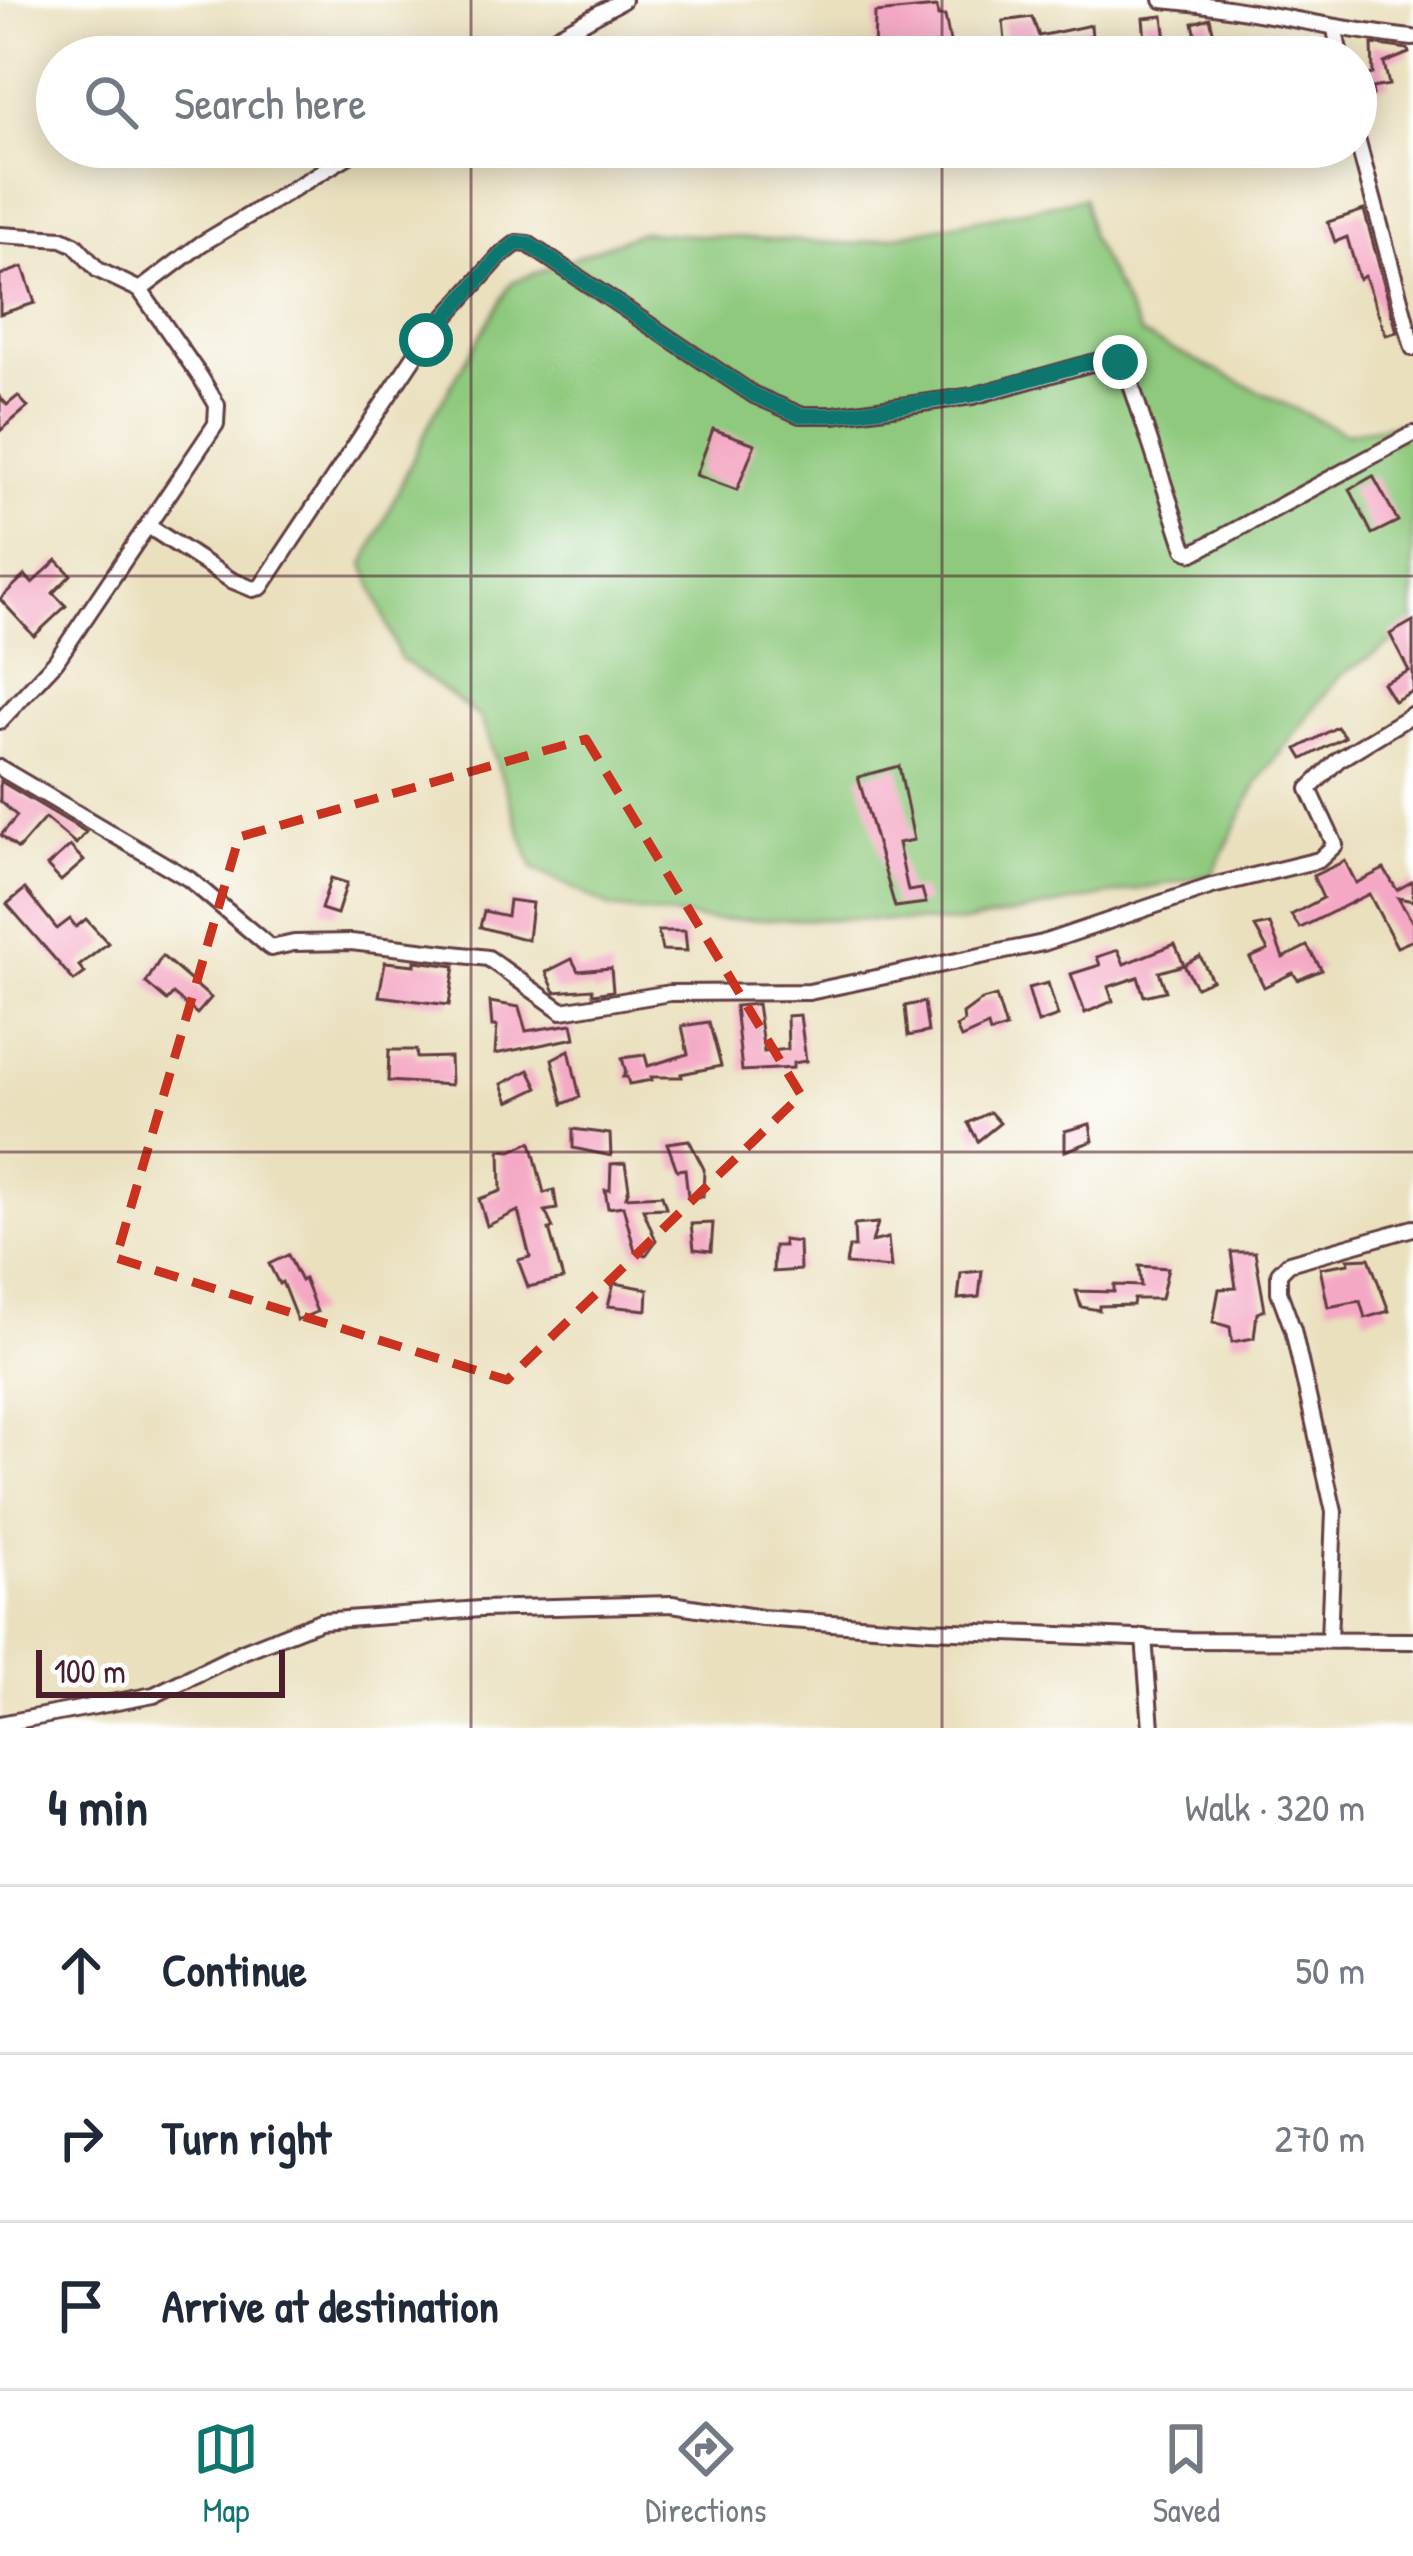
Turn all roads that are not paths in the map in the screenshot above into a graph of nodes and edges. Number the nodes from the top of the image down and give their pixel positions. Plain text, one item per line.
1 (623, 0) edge
2 (1162, 0) edge
3 (1335, 29) junction
4 (557, 36) edge
5 (1336, 36) edge
6 (1413, 38) edge
7 (329, 168) edge
8 (1365, 168) edge
9 (0, 235) edge
10 (140, 290) junction
11 (1413, 347) edge
12 (1413, 434) edge
13 (148, 526) junction
14 (1413, 714) edge
15 (0, 721) edge
16 (0, 768) edge
17 (1413, 1228) edge
18 (1144, 1637) junction
19 (1329, 1640) junction
20 (1413, 1641) edge
21 (0, 1724) edge
22 (1150, 1728) edge

1 - 4 street
2 - 3 street
3 - 5 street
3 - 6 street
7 - 10 street
8 - 11 street
9 - 10 street
10 - 13 street
12 - 13 street
13 - 15 street
14 - 16 street
17 - 19 street
18 - 19 street
18 - 21 street
18 - 22 street
19 - 20 street

